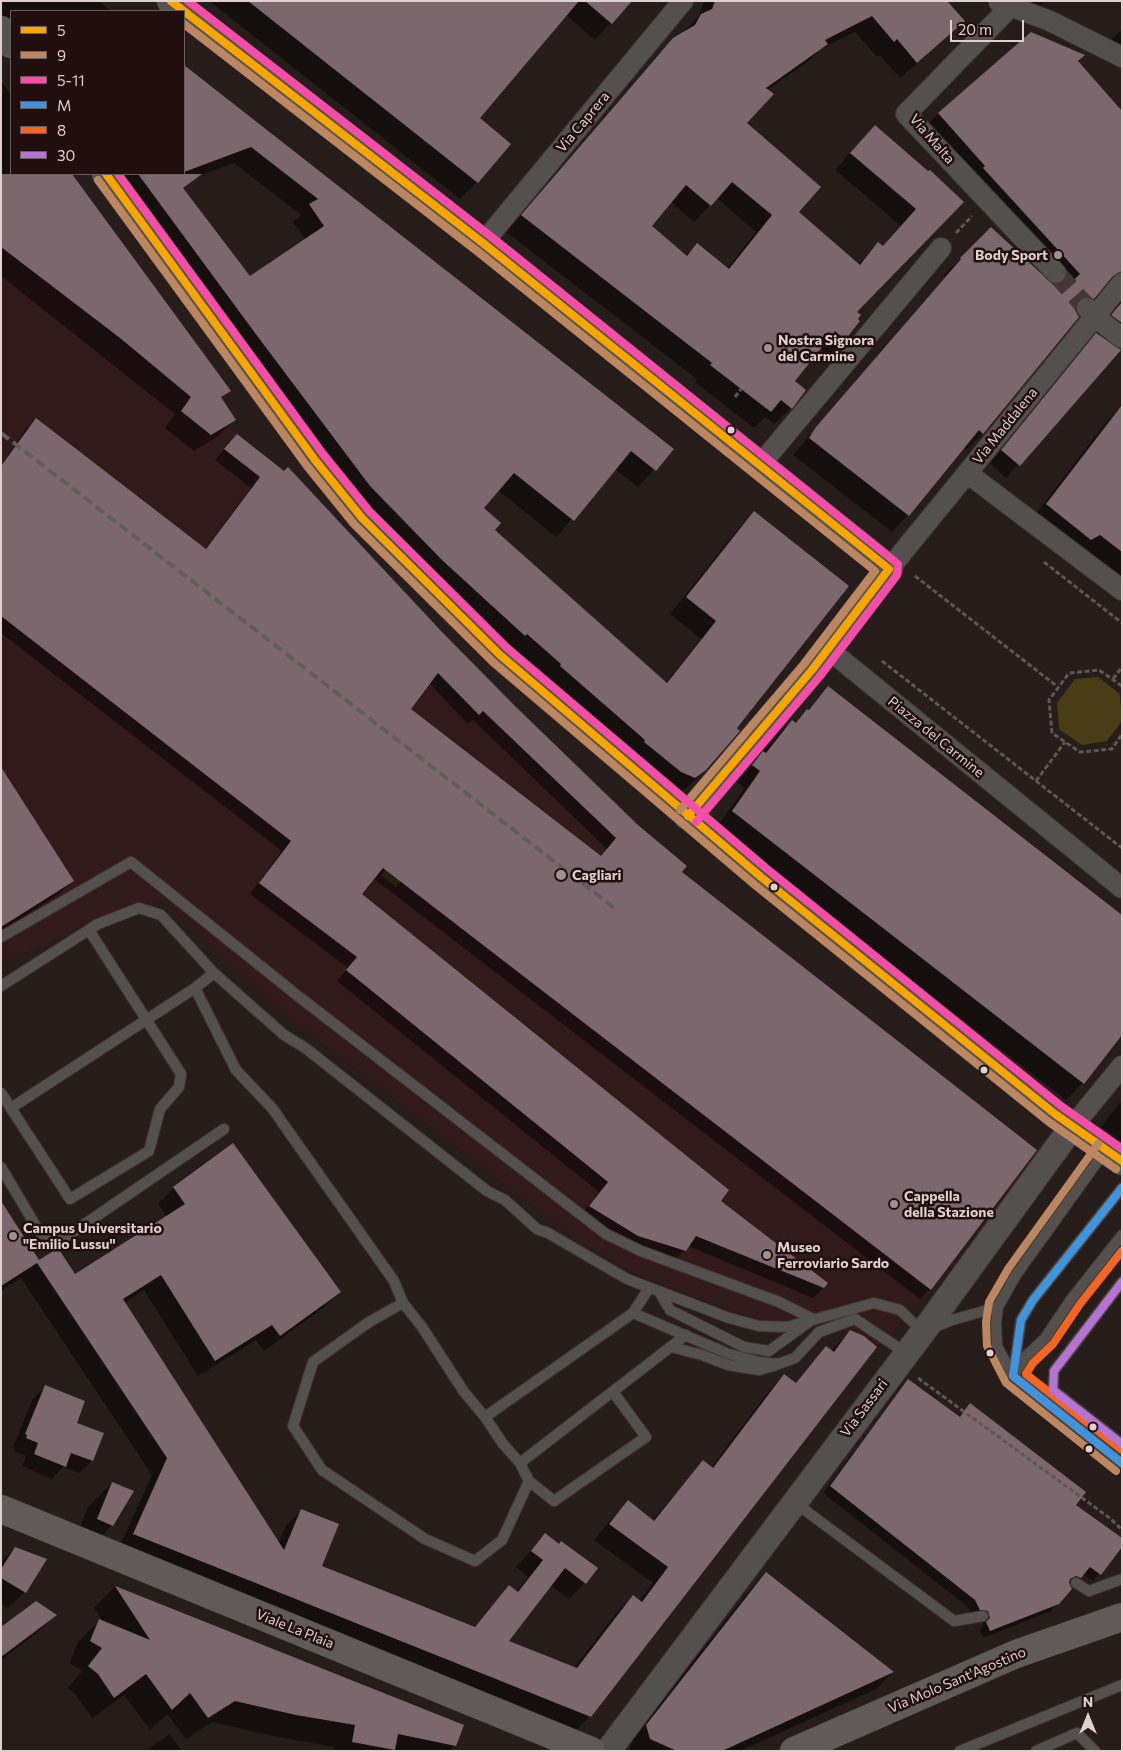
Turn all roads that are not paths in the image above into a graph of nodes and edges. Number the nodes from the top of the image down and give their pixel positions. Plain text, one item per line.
1 (171, 1) edge
2 (683, 1) edge
3 (1004, 4) edge
4 (183, 10) edge
5 (185, 12) edge
6 (1, 30) edge
7 (10, 43) edge
8 (1122, 57) edge
9 (107, 175) edge
10 (483, 243) junction
11 (941, 248) road end
12 (1056, 274) tunnel mouth
13 (1122, 283) edge
14 (1091, 312) junction
15 (1122, 338) edge
16 (760, 465) junction
17 (967, 473) junction
18 (904, 576) junction
19 (1122, 590) edge
20 (828, 649) junction
21 (688, 816) junction
22 (1122, 888) edge
23 (89, 930) junction
24 (1, 937) edge
25 (214, 973) junction
26 (1, 986) edge
27 (195, 988) junction
28 (147, 1020) junction
29 (1122, 1066) edge
30 (1, 1093) edge
31 (11, 1108) junction
32 (1072, 1127) junction
33 (224, 1129) dead end
34 (1114, 1156) edge
35 (1, 1167) edge
36 (1122, 1188) edge
37 (1122, 1235) edge
38 (1122, 1282) edge
39 (654, 1289) junction
40 (403, 1303) junction
41 (998, 1307) junction
42 (633, 1313) junction
43 (813, 1319) junction
44 (924, 1332) junction
45 (686, 1336) junction
46 (671, 1347) junction
47 (902, 1359) junction
48 (778, 1364) junction
49 (1013, 1376) junction
50 (613, 1392) junction
51 (485, 1417) junction
52 (1122, 1444) edge
53 (520, 1463) junction
54 (1122, 1463) edge
55 (529, 1481) junction
56 (794, 1502) junction
57 (1, 1509) edge
58 (43, 1525) junction
59 (1, 1527) edge
60 (1122, 1579) edge
61 (1076, 1583) dead end
62 (983, 1616) dead end
63 (1122, 1617) edge
64 (1121, 1687) edge
65 (593, 1750) edge
66 (794, 1751) edge
67 (960, 1751) edge
68 (1036, 1751) edge
69 (1095, 1751) edge

1 - 4 main road
2 - 10 street, Via Caprera
3 - 8 street
3 - 12 street, Via Malta
5 - 10 main road
6 - 7 main road
9 - 21 main road
10 - 16 main road
11 - 16 street
13 - 14 street, Via Maddalena
14 - 15 street
14 - 17 street, Via Maddalena
16 - 18 main road
17 - 18 street, Via Maddalena
17 - 19 street
18 - 20 main road
20 - 21 main road
20 - 22 street, Piazza del Carmine
21 - 32 main road
23 - 25 lane
23 - 26 lane
23 - 28 lane
24 - 43 lane
25 - 27 lane
25 - 39 lane
27 - 28 lane
27 - 40 lane
28 - 31 lane
28 - 31 lane
29 - 32 street, Via Sassari
30 - 31 lane
32 - 34 main road
32 - 44 street, Via Sassari
33 - 35 lane
34 - 41 lane
36 - 49 lane
37 - 49 lane
38 - 52 lane
39 - 42 lane
39 - 43 lane
39 - 43 lane
40 - 51 lane
40 - 55 lane
41 - 44 lane
41 - 49 lane
42 - 45 lane
42 - 51 lane
43 - 44 lane
44 - 47 street, Via Sassari
45 - 46 lane
45 - 48 lane
46 - 48 lane
46 - 50 lane
47 - 48 lane
47 - 56 street, Via Sassari
49 - 54 lane
50 - 53 lane
50 - 55 lane
51 - 53 lane
53 - 55 lane
56 - 62 lane
56 - 65 street, Via Sassari
57 - 58 main road, Viale La Plaia
58 - 59 street
58 - 65 main road, Viale La Plaia
60 - 61 lane
63 - 66 main road, Via Molo Sant'Agostino
64 - 67 lane
68 - 69 lane

